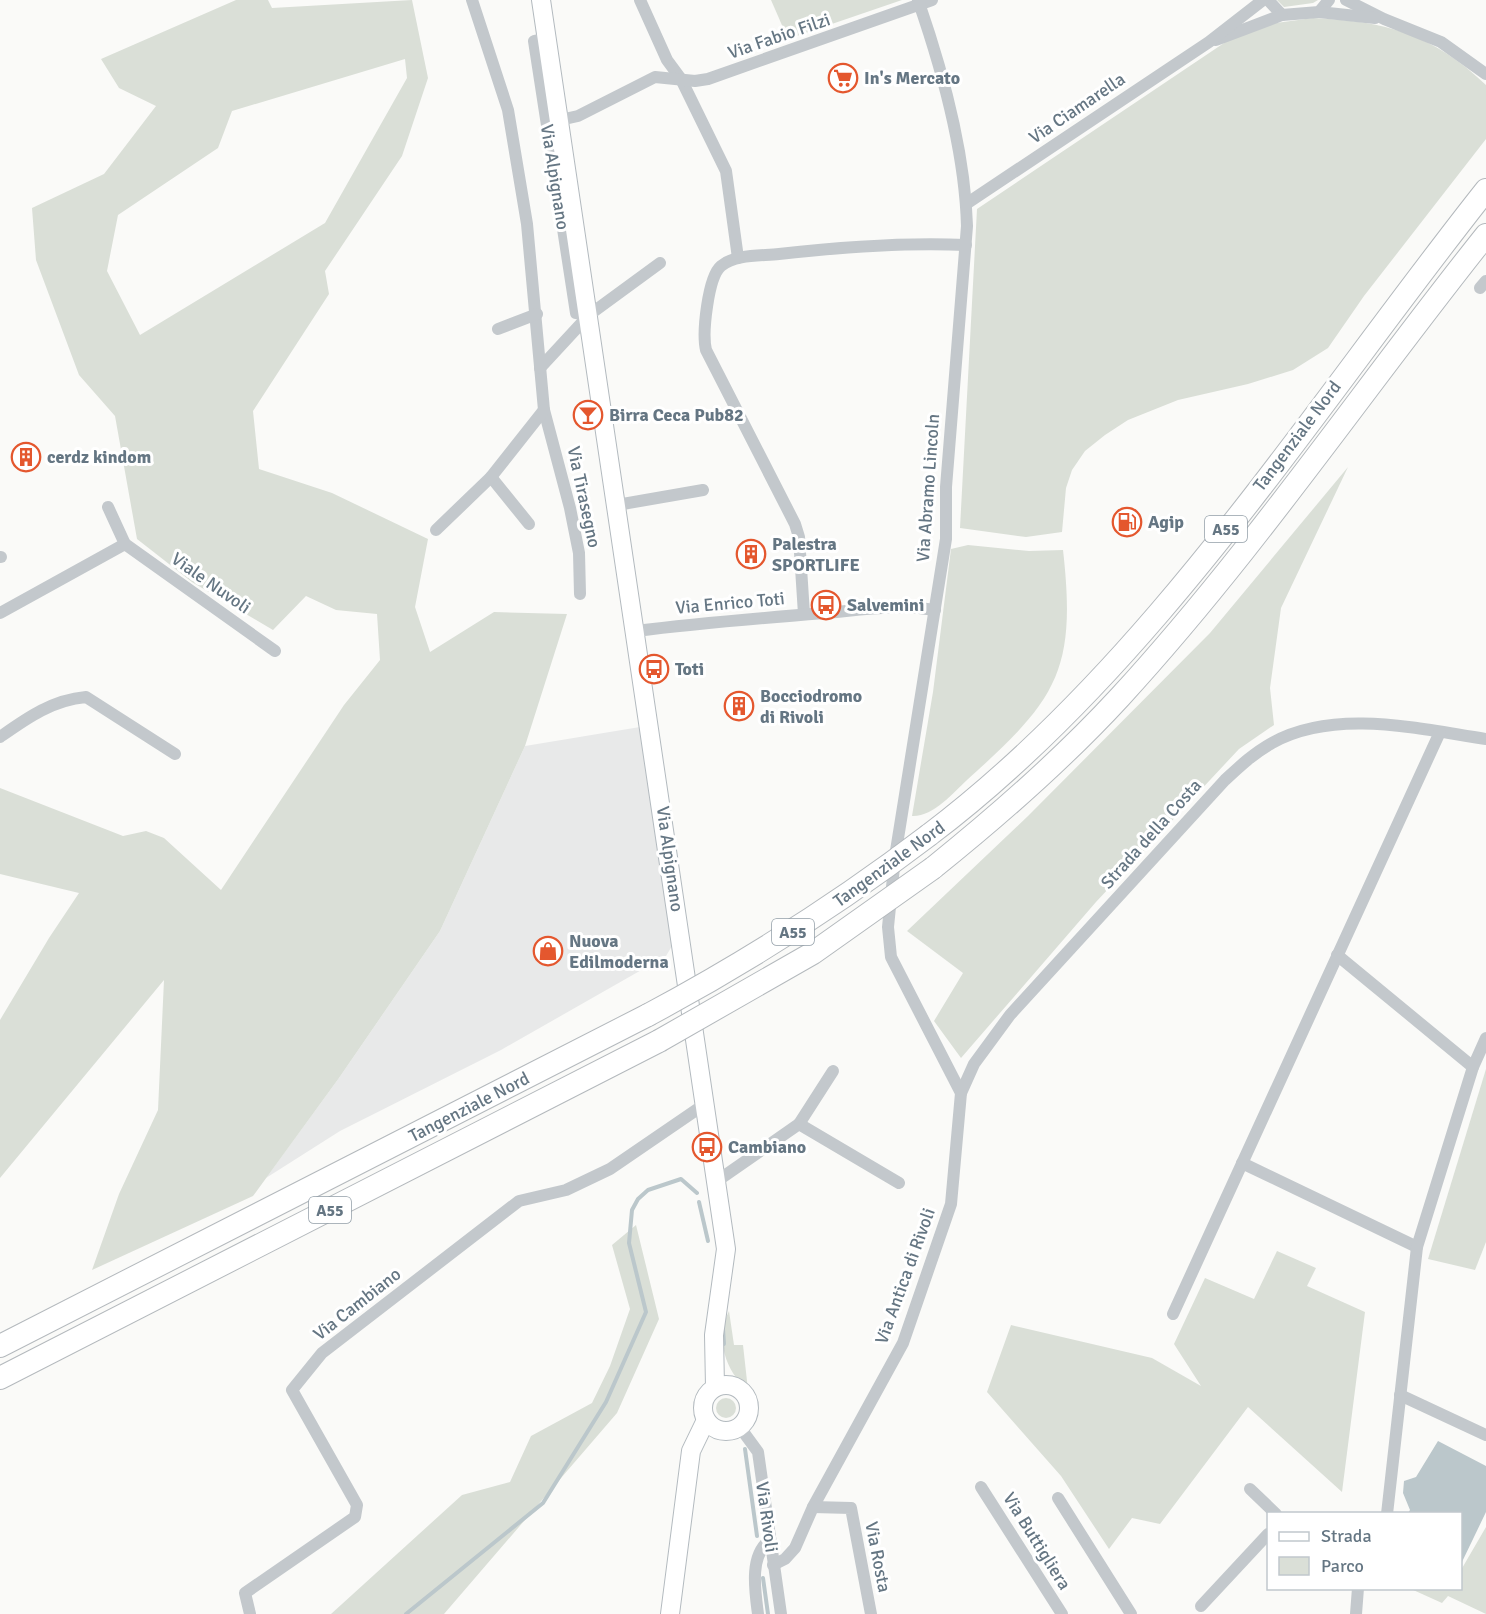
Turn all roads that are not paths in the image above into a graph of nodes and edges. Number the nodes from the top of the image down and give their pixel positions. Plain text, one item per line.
1 (472, 0) edge
2 (541, 0) edge
3 (640, 0) edge
4 (932, 0) edge
5 (1263, 0) edge
6 (1268, 0) edge
7 (1329, 0) edge
8 (1346, 0) edge
9 (919, 3) edge
10 (1319, 12) junction
11 (1282, 15) junction
12 (1384, 19) junction
13 (547, 38) junction
14 (1209, 42) junction
15 (1486, 74) edge
16 (681, 79) junction
17 (560, 120) junction
18 (1486, 190) edge
19 (966, 204) junction
20 (1486, 235) edge
21 (966, 245) junction
22 (738, 258) junction
23 (660, 263) dead end
24 (537, 314) junction
25 (589, 315) junction
26 (498, 328) dead end
27 (540, 368) junction
28 (544, 410) junction
29 (491, 477) junction
30 (703, 490) dead end
31 (617, 505) junction
32 (108, 507) dead end
33 (529, 524) dead end
34 (436, 530) dead end
35 (125, 544) junction
36 (580, 594) dead end
37 (935, 610) junction
38 (0, 614) edge
39 (804, 614) junction
40 (636, 631) junction
41 (275, 651) dead end
42 (1440, 732) junction
43 (0, 737) edge
44 (1486, 739) edge
45 (175, 754) dead end
46 (1337, 955) junction
47 (1486, 1038) edge
48 (1473, 1066) junction
49 (833, 1071) dead end
50 (961, 1093) junction
51 (705, 1104) junction
52 (799, 1124) junction
53 (1242, 1163) junction
54 (717, 1181) junction
55 (899, 1183) dead end
56 (1417, 1247) junction
57 (1173, 1314) dead end
58 (0, 1346) edge
59 (0, 1378) edge
60 (723, 1386) junction
61 (1400, 1395) junction
62 (706, 1420) junction
63 (732, 1428) junction
64 (1486, 1436) edge
65 (691, 1461) junction
66 (981, 1487) dead end
67 (1250, 1489) dead end
68 (1058, 1498) dead end
69 (813, 1507) junction
70 (1274, 1512) edge
71 (1387, 1512) edge
72 (1267, 1536) edge
73 (770, 1540) junction
74 (773, 1565) junction
75 (1357, 1590) edge
76 (1201, 1606) dead end
77 (250, 1614) edge
78 (670, 1614) edge
79 (758, 1614) edge
80 (781, 1614) edge
81 (871, 1614) edge
82 (1062, 1614) edge
83 (1131, 1614) edge
84 (1356, 1614) edge

1 - 24 street, Via Tirasegno
2 - 13 street, Via Alpignano
3 - 16 street
4 - 9 street, Via Fabio Filzi
5 - 14 street, Via Ciamarella
6 - 11 street
7 - 10 street
8 - 12 street
9 - 16 street, Via Fabio Filzi
9 - 19 street, Via Abramo Lincoln
10 - 11 street, Via Ciamarella
10 - 12 street
11 - 14 street, Via Ciamarella
12 - 15 street
13 - 17 street, Via Alpignano
13 - 25 street, Via Alpignano
14 - 19 street, Via Ciamarella
16 - 17 street, Via Fabio Filzi
16 - 22 street
17 - 25 street, Via Alpignano
18 - 58 highway, Tangenziale Nord / A55, bridge
19 - 21 street, Via Abramo Lincoln
20 - 59 highway, Tangenziale Nord / A55, bridge
21 - 22 street
21 - 37 street, Via Abramo Lincoln
22 - 39 street
23 - 25 street
24 - 26 street
24 - 27 street, Via Tirasegno
25 - 27 street
25 - 31 street, Via Alpignano
27 - 28 street, Via Tirasegno
28 - 29 street
28 - 36 street, Via Tirasegno
29 - 33 street
29 - 34 street
30 - 31 street
31 - 40 street, Via Alpignano
32 - 35 street, Viale Nuvoli
35 - 38 street
35 - 41 street, Viale Nuvoli
37 - 39 street, Via Enrico Toti
37 - 50 street, Via Abramo Lincoln
39 - 40 street, Via Enrico Toti
40 - 51 street, Via Alpignano
42 - 44 street, Strada della Costa
42 - 46 street
42 - 50 street, Strada della Costa
43 - 45 street
46 - 48 street
46 - 53 street
47 - 48 street
48 - 56 street
49 - 52 street
50 - 69 street, Via Antica di Rivoli
51 - 54 street, Via Alpignano
51 - 77 street, Via Cambiano
52 - 54 street
52 - 55 street
53 - 56 street
53 - 57 street
54 - 60 street, Via Alpignano
56 - 61 street
60 - 62 street
60 - 63 street
61 - 64 street
61 - 71 street
62 - 63 street, Via Rivoli
62 - 65 street
63 - 65 street
63 - 73 street, Via Rivoli
65 - 78 street
66 - 82 street, Via Buttigliera
67 - 70 street
68 - 83 street
69 - 74 street, Via Antica di Rivoli
69 - 81 street, Via Rosta
72 - 76 street
73 - 74 street, Via Rivoli
73 - 79 street
74 - 80 street, Via Rivoli
75 - 84 street

